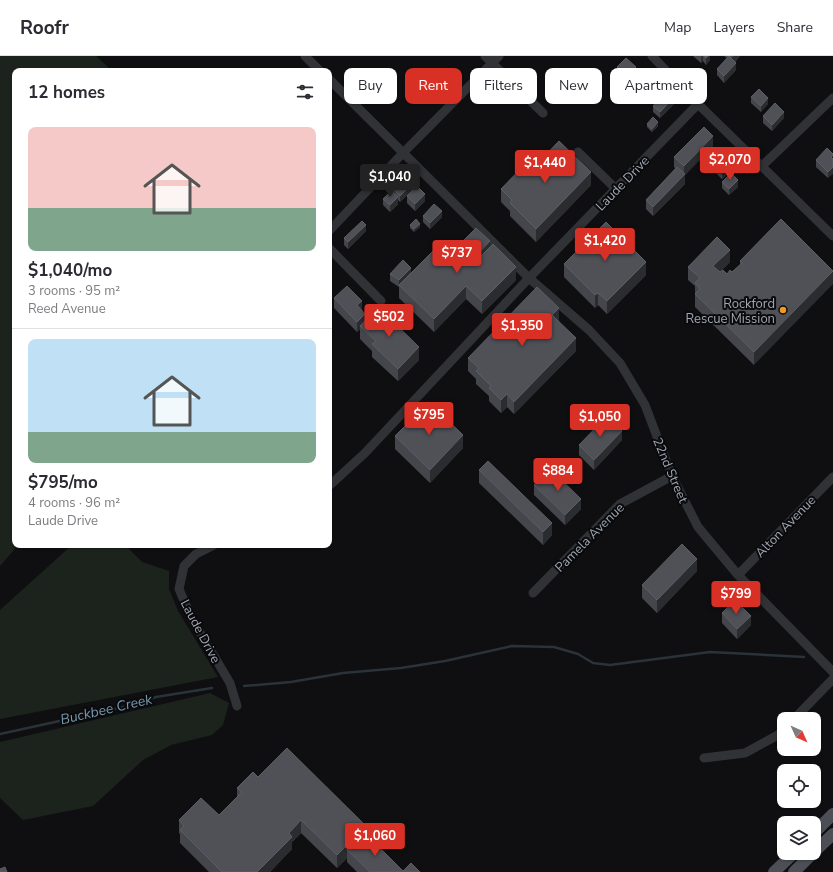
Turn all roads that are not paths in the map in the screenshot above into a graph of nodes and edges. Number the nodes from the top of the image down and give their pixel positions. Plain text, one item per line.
1 (305, 56) edge
2 (485, 56) edge
3 (499, 56) edge
4 (652, 56) edge
5 (492, 63) junction
6 (317, 68) edge
7 (664, 68) edge
8 (332, 82) edge
9 (833, 98) edge
10 (698, 104) joint
11 (542, 113) dead end
12 (578, 152) dead end
13 (403, 153) junction
14 (762, 166) junction
15 (616, 189) junction
16 (332, 228) edge
17 (833, 236) edge
18 (332, 251) edge
19 (529, 278) junction
20 (381, 301) dead end
21 (672, 476) junction
22 (833, 477) edge
23 (332, 483) edge
24 (208, 548) edge
25 (738, 575) junction
26 (533, 593) dead end
27 (833, 672) edge
28 (833, 679) edge
29 (237, 706) dead end
30 (801, 712) edge
31 (777, 736) edge
32 (704, 758) dead end
33 (833, 814) edge
34 (821, 826) edge
35 (833, 834) edge
36 (821, 846) edge
37 (787, 860) edge
38 (807, 860) edge
39 (774, 872) edge
40 (794, 872) edge

1 - 6 street
2 - 5 street
3 - 5 street
4 - 7 street
5 - 11 street
5 - 13 street
8 - 13 street, 22nd Street
9 - 14 street
10 - 14 street
10 - 15 street, Laude Drive
12 - 15 street
13 - 16 street
13 - 19 street, 22nd Street
14 - 17 street
15 - 19 street, Laude Drive
18 - 20 street
19 - 21 street, 22nd Street
19 - 23 street, Laude Drive
21 - 25 street, 22nd Street
21 - 26 street, Pamela Avenue
22 - 25 street, Alton Avenue
24 - 29 street, Laude Drive
25 - 27 street, 22nd Street
28 - 30 street
31 - 32 street
33 - 34 main road
35 - 36 main road
37 - 39 main road
38 - 40 main road

